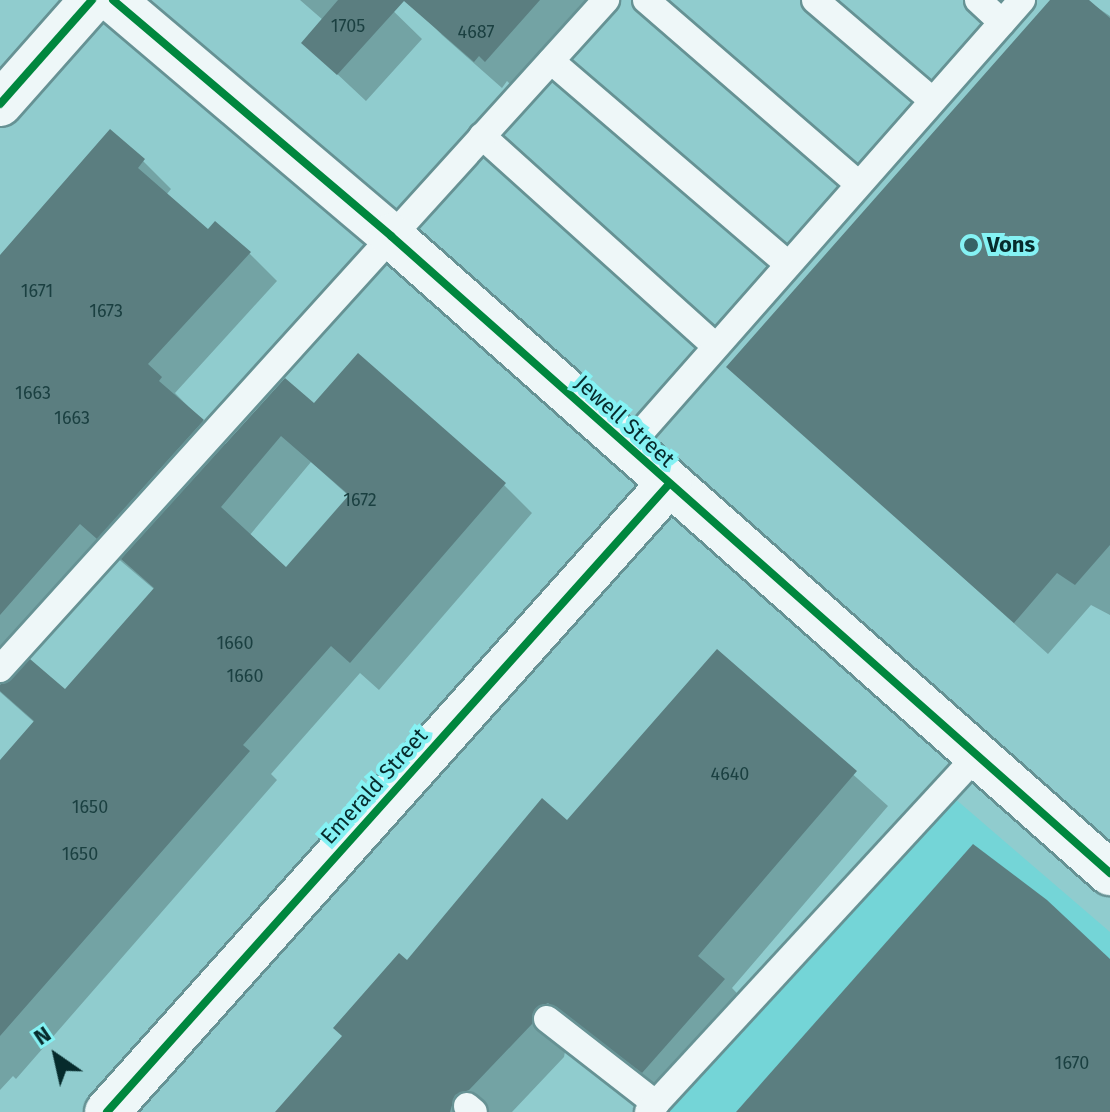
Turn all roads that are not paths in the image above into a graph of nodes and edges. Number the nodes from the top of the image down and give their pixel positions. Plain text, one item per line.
1 (92, 0) edge
2 (113, 0) edge
3 (646, 0) edge
4 (815, 0) edge
5 (978, 0) edge
6 (1022, 0) edge
7 (602, 2) edge
8 (1002, 22) junction
9 (551, 61) junction
10 (932, 100) junction
11 (0, 104) edge
12 (482, 136) junction
13 (857, 183) junction
14 (391, 236) junction
15 (787, 263) junction
16 (715, 346) junction
17 (628, 447) junction
18 (669, 484) junction
19 (0, 669) edge
20 (976, 756) junction
21 (1110, 873) edge
22 (547, 1019) dead end
23 (652, 1108) edge
24 (107, 1112) edge

1 - 11 street
2 - 14 street, Jewell Street
3 - 13 lane
4 - 10 lane
5 - 8 lane
6 - 8 lane
7 - 9 lane
8 - 10 lane
9 - 12 lane
9 - 15 lane
10 - 13 lane
12 - 14 lane
12 - 16 lane
13 - 15 lane
14 - 17 street, Jewell Street
14 - 19 lane
15 - 16 lane
16 - 17 lane
17 - 18 street, Jewell Street
18 - 20 street, Jewell Street
18 - 24 street, Emerald Street
20 - 21 street, Jewell Street
20 - 23 lane
22 - 23 lane

